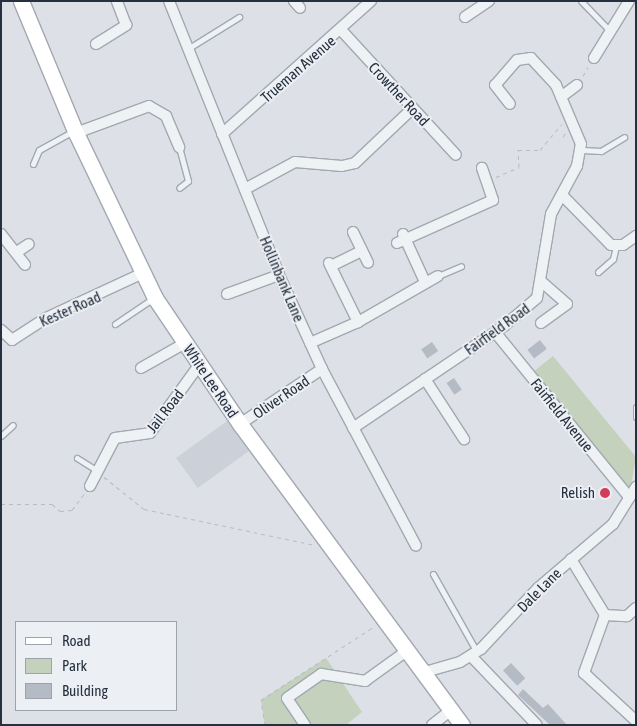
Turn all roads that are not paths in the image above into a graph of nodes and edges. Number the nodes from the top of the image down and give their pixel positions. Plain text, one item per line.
1 (21, 1) edge
2 (118, 1) edge
3 (169, 1) edge
4 (371, 1) edge
5 (489, 1) edge
6 (581, 1) edge
7 (629, 1) edge
8 (239, 17) dead end
9 (465, 17) dead end
10 (342, 32) junction
11 (611, 32) junction
12 (96, 44) dead end
13 (188, 49) junction
14 (594, 58) road end
15 (577, 85) road end
16 (561, 96) junction
17 (510, 104) dead end
18 (412, 109) junction
19 (76, 132) junction
20 (222, 134) junction
21 (624, 137) dead end
22 (179, 147) joint
23 (582, 150) junction
24 (456, 155) dead end
25 (33, 164) dead end
26 (482, 168) dead end
27 (180, 188) dead end
28 (245, 190) junction
29 (562, 195) junction
30 (353, 232) dead end
31 (1, 234) edge
32 (636, 236) edge
33 (29, 244) dead end
34 (616, 246) junction
35 (362, 251) junction
36 (17, 252) junction
37 (368, 263) dead end
38 (25, 265) dead end
39 (461, 266) dead end
40 (598, 272) dead end
41 (143, 273) junction
42 (279, 275) junction
43 (438, 276) joint
44 (425, 282) junction
45 (542, 282) junction
46 (227, 294) dead end
47 (155, 297) junction
48 (358, 322) junction
49 (540, 323) dead end
50 (114, 324) dead end
51 (1, 330) edge
52 (495, 332) junction
53 (185, 343) junction
54 (310, 343) junction
55 (199, 365) junction
56 (141, 368) dead end
57 (322, 369) junction
58 (425, 380) junction
59 (636, 407) edge
60 (636, 417) edge
61 (240, 424) junction
62 (13, 425) dead end
63 (352, 428) junction
64 (1, 436) edge
65 (464, 439) dead end
66 (77, 458) dead end
67 (98, 471) junction
68 (90, 486) road end
69 (636, 487) edge
70 (629, 497) junction
71 (416, 546) dead end
72 (571, 559) junction
73 (433, 574) dead end
74 (636, 608) edge
75 (605, 615) junction
76 (408, 650) junction
77 (474, 654) junction
78 (425, 672) junction
79 (451, 710) junction
80 (636, 721) edge
81 (305, 725) edge
82 (432, 725) edge
83 (462, 725) edge
84 (537, 725) edge

1 - 19 main road, White Lee Road
2 - 12 street
3 - 13 street, Hollinbank Lane
4 - 10 street, Trueman Avenue
5 - 9 street
6 - 11 lane
7 - 11 street
8 - 13 lane
10 - 18 street, Crowther Road
10 - 20 street, Trueman Avenue
11 - 14 street
13 - 20 street, Hollinbank Lane
15 - 16 street
16 - 17 street
16 - 23 street
18 - 24 street, Crowther Road
18 - 28 street
19 - 22 street
19 - 25 lane
19 - 41 main road, White Lee Road
20 - 28 street, Hollinbank Lane
21 - 23 lane
22 - 27 lane
23 - 29 street, Fairfield Road
26 - 44 street
28 - 42 street, Hollinbank Lane
29 - 34 street
29 - 45 street, Fairfield Road
30 - 35 street
31 - 36 street
32 - 34 street
33 - 36 street
34 - 40 lane
35 - 37 street
35 - 48 street
36 - 38 street
39 - 43 lane
41 - 47 main road, White Lee Road
41 - 51 street, Kester Road
42 - 46 street
42 - 54 street, Hollinbank Lane
43 - 44 street
44 - 48 street
45 - 49 street
45 - 52 street, Fairfield Road
47 - 50 lane
47 - 53 main road, White Lee Road
48 - 54 street
52 - 58 street, Fairfield Road
52 - 70 street, Fairfield Avenue
53 - 55 main road, White Lee Road
53 - 56 street
54 - 57 street, Hollinbank Lane
55 - 61 main road, White Lee Road
55 - 67 street, Jail Road
57 - 61 street, Oliver Road
57 - 63 street, Hollinbank Lane
58 - 63 street, Fairfield Road
58 - 65 street
59 - 60 lane
61 - 76 main road, White Lee Road
62 - 64 lane
63 - 71 street, Hollinbank Lane
66 - 67 lane
67 - 68 street, Jail Road
69 - 70 street, Dale Lane
70 - 72 street, Dale Lane
72 - 75 street
72 - 77 street, Dale Lane
73 - 77 lane
74 - 75 street
75 - 80 street
76 - 78 main road, White Lee Road
76 - 81 street
77 - 78 street, Dale Lane
77 - 84 street
78 - 79 main road, White Lee Road
79 - 82 street
79 - 83 main road, White Lee Road

